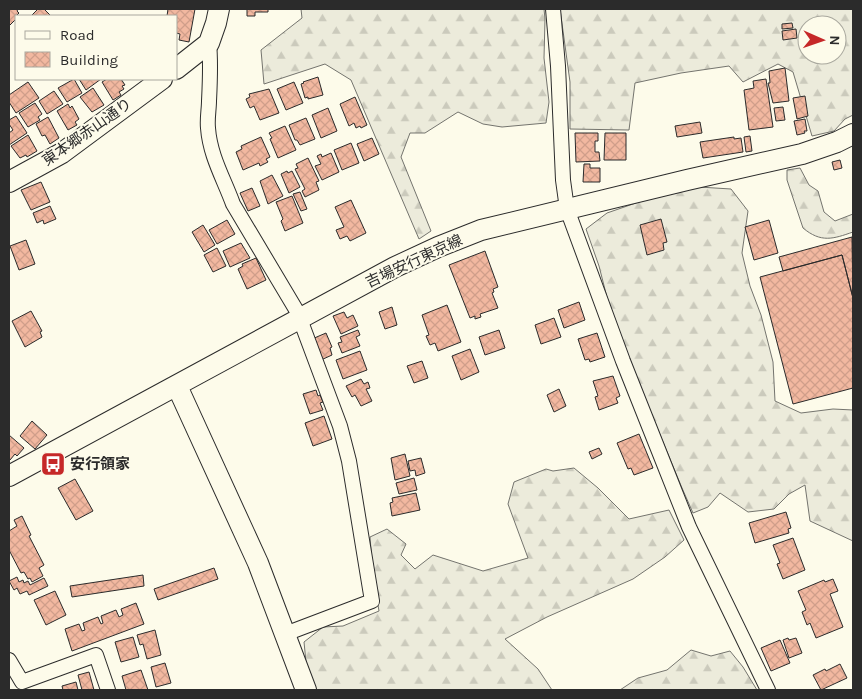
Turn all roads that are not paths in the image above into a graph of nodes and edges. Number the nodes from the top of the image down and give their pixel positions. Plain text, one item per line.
1 (219, 9) edge
2 (552, 9) edge
3 (209, 43) junction
4 (178, 66) edge
5 (161, 80) edge
6 (853, 134) edge
7 (9, 182) edge
8 (567, 209) junction
9 (301, 319) junction
10 (177, 386) junction
11 (9, 476) edge
12 (285, 634) junction
13 (9, 660) edge
14 (24, 686) edge
15 (108, 690) edge
16 (306, 690) edge
17 (768, 690) edge

1 - 3 main road
2 - 8 street
3 - 4 main road
3 - 9 street
5 - 7 main road, 東本郷赤山通り
6 - 8 main road, 吉場安行東京線
8 - 9 main road, 吉場安行東京線
8 - 17 street
9 - 10 main road, 吉場安行東京線
9 - 12 street
10 - 11 main road, 吉場安行東京線
10 - 12 main road
12 - 16 main road
13 - 14 street
14 - 15 street

